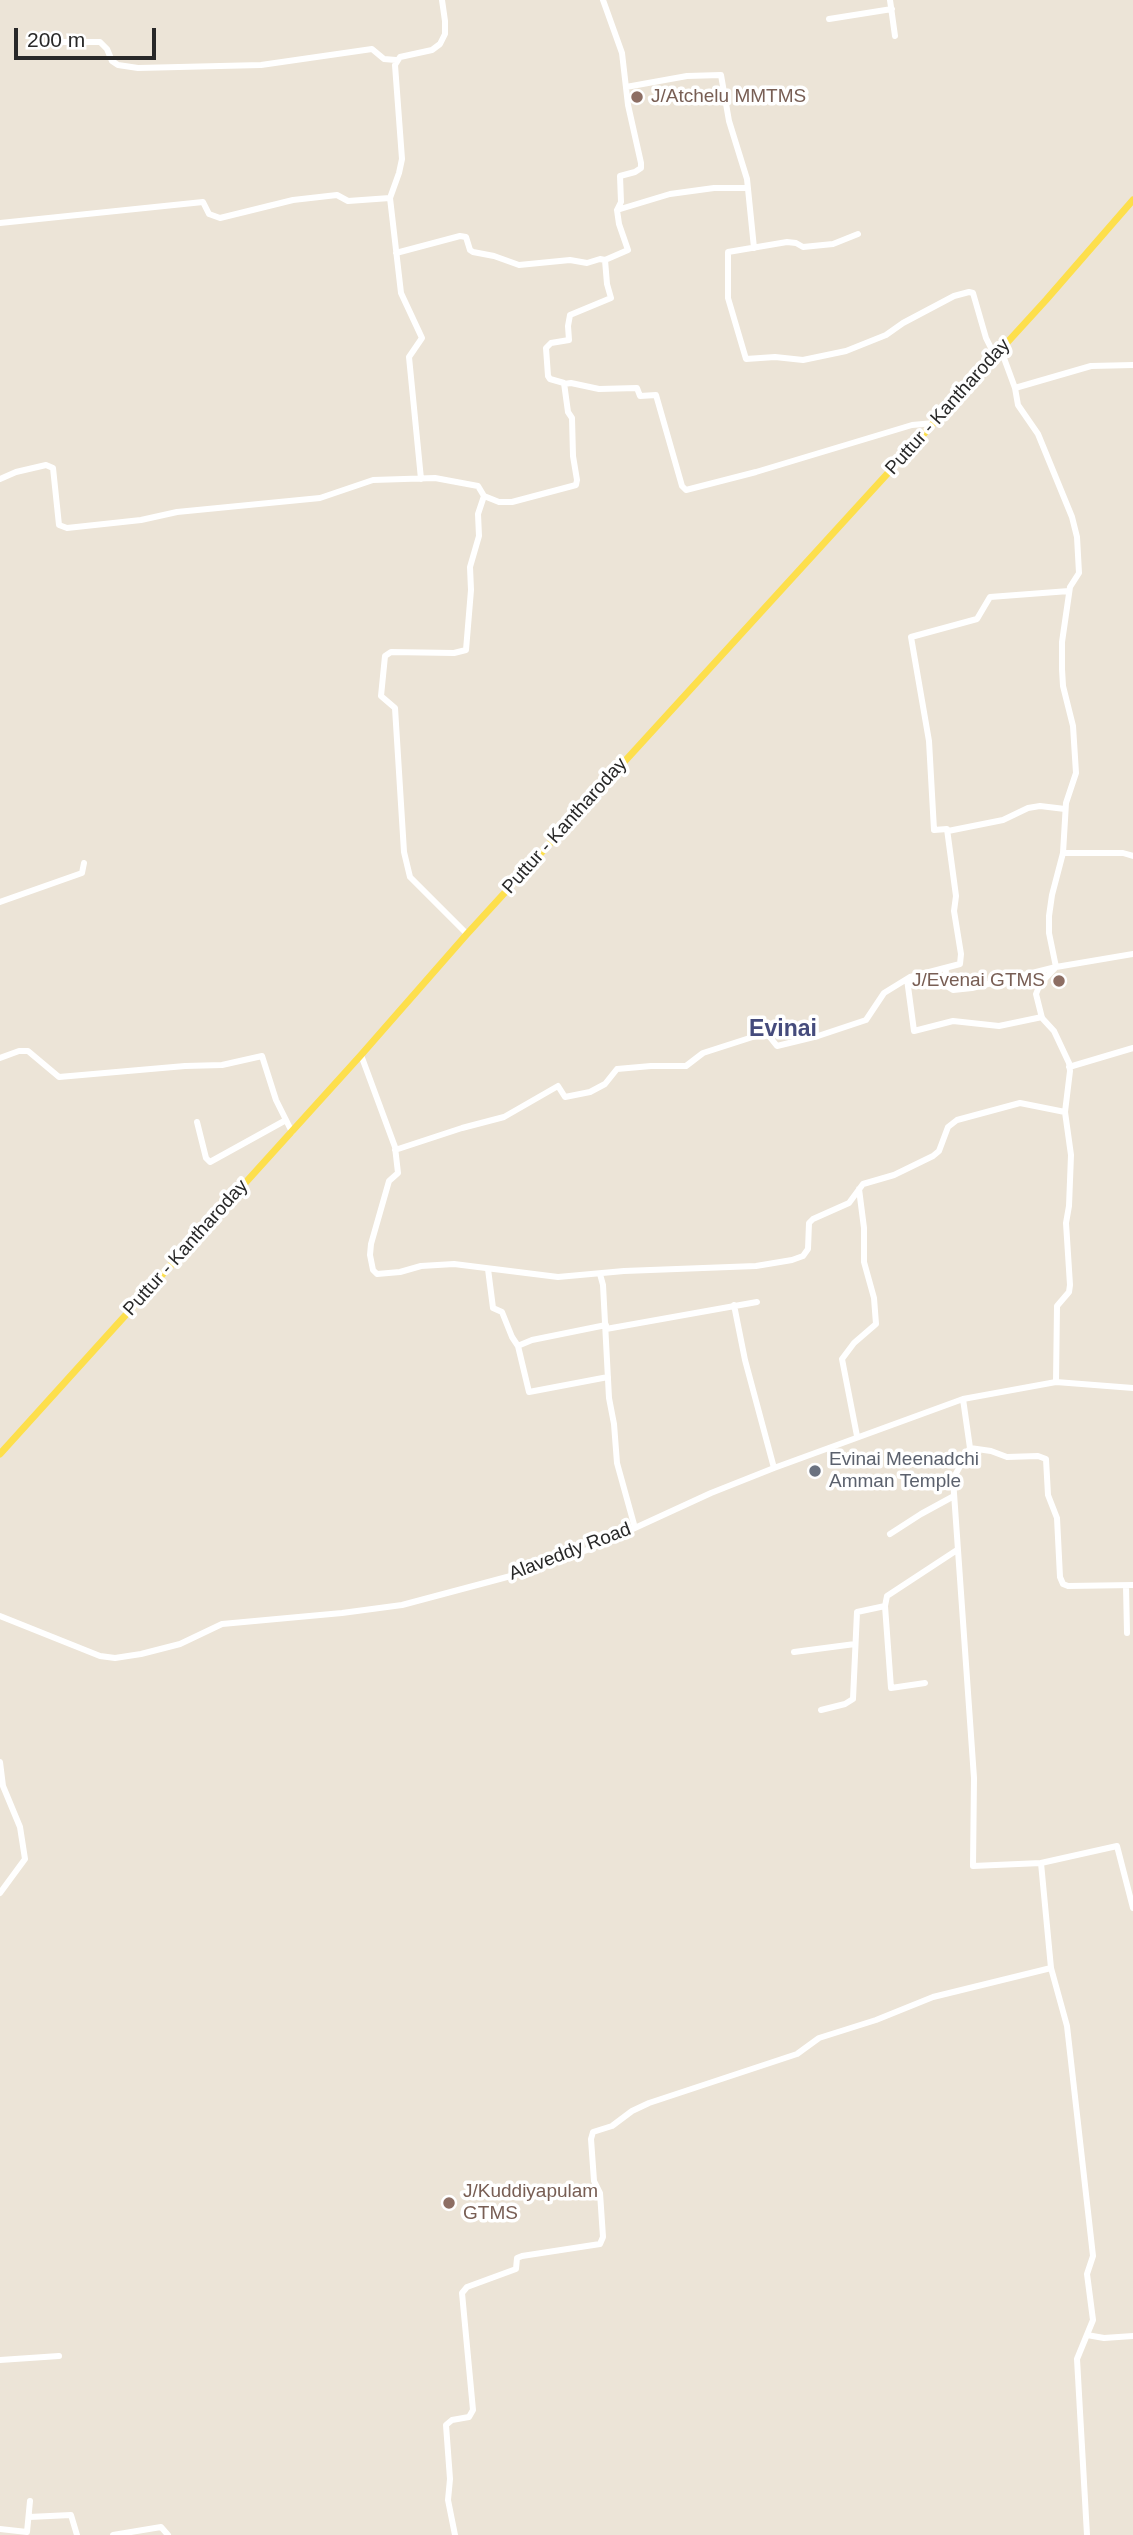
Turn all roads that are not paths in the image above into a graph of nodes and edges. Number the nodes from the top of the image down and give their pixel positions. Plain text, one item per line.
1 (442, 0) edge
2 (603, 0) edge
3 (890, 0) edge
4 (892, 9) junction
5 (828, 19) dead end
6 (895, 36) dead end
7 (54, 42) dead end
8 (396, 60) junction
9 (626, 87) junction
10 (747, 188) junction
11 (390, 198) junction
12 (1133, 200) edge
13 (617, 210) junction
14 (0, 223) edge
15 (858, 233) dead end
16 (754, 248) junction
17 (396, 253) junction
18 (605, 260) junction
19 (998, 353) junction
20 (1133, 365) edge
21 (564, 384) junction
22 (1015, 388) junction
23 (934, 423) junction
24 (0, 479) edge
25 (421, 479) junction
26 (484, 496) junction
27 (1069, 591) junction
28 (1065, 809) junction
29 (948, 831) junction
30 (1063, 853) junction
31 (1133, 856) edge
32 (84, 863) dead end
33 (0, 902) edge
34 (467, 934) junction
35 (1133, 954) edge
36 (1056, 967) junction
37 (946, 968) junction
38 (907, 979) junction
39 (1042, 1017) junction
40 (1133, 1048) edge
41 (361, 1055) junction
42 (0, 1058) edge
43 (1069, 1067) junction
44 (1065, 1112) junction
45 (286, 1120) junction
46 (197, 1122) dead end
47 (292, 1132) junction
48 (396, 1150) junction
49 (859, 1187) junction
50 (488, 1269) junction
51 (600, 1274) junction
52 (757, 1302) dead end
53 (734, 1305) junction
54 (606, 1327) junction
55 (520, 1345) dead end
56 (608, 1377) junction
57 (1056, 1382) junction
58 (1133, 1388) edge
59 (963, 1399) junction
60 (857, 1436) junction
61 (970, 1448) junction
62 (0, 1454) edge
63 (774, 1468) junction
64 (954, 1496) junction
65 (635, 1528) junction
66 (890, 1534) dead end
67 (957, 1549) junction
68 (1130, 1585) edge
69 (885, 1606) junction
70 (0, 1616) edge
71 (1126, 1633) dead end
72 (855, 1644) junction
73 (794, 1652) dead end
74 (925, 1683) dead end
75 (821, 1710) dead end
76 (0, 1762) edge
77 (1041, 1863) junction
78 (0, 1893) edge
79 (1133, 1908) edge
80 (1051, 1968) junction
81 (1087, 2335) junction
82 (1133, 2336) edge
83 (59, 2356) dead end
84 (0, 2360) edge
85 (30, 2501) dead end
86 (29, 2517) junction
87 (0, 2529) edge
88 (77, 2535) edge
89 (113, 2535) edge
90 (168, 2535) edge
91 (455, 2535) edge
92 (1087, 2535) edge

1 - 8 street
2 - 9 street
3 - 4 street
4 - 5 street
4 - 6 street
7 - 8 street
8 - 11 street
9 - 10 street
9 - 13 street
10 - 13 street
10 - 16 street
11 - 14 street
11 - 17 street
12 - 19 main road, Puttur - Kantharoday
13 - 18 street
15 - 16 street
16 - 19 street
17 - 18 street
17 - 25 street
18 - 21 street
19 - 22 street
19 - 23 main road, Puttur - Kantharoday
20 - 22 street
21 - 23 street
21 - 26 street
22 - 27 street
23 - 34 main road, Puttur - Kantharoday
24 - 25 street
25 - 26 street
26 - 34 street
27 - 28 street
27 - 29 street
28 - 29 street
28 - 30 street
29 - 37 street
30 - 31 street
30 - 36 street
32 - 33 street
34 - 41 main road, Puttur - Kantharoday
35 - 36 street
36 - 37 street
36 - 39 street
37 - 38 street
38 - 39 street
38 - 48 street
39 - 43 street
40 - 43 street
41 - 47 main road, Puttur - Kantharoday
41 - 48 street
42 - 45 street
43 - 44 street
44 - 49 street
44 - 57 street
45 - 46 street
45 - 47 street
47 - 62 main road, Puttur - Kantharoday
48 - 50 street
49 - 51 street
49 - 60 street
50 - 51 street
50 - 56 street
51 - 54 street
52 - 53 street
53 - 54 street
53 - 63 street
54 - 55 street
54 - 56 street
56 - 65 street
57 - 58 street, Alaveddy Road
57 - 59 street, Alaveddy Road
59 - 60 street, Alaveddy Road
59 - 61 street
60 - 63 street, Alaveddy Road
61 - 64 street
61 - 68 street
63 - 65 street, Alaveddy Road
64 - 66 street
64 - 67 street
65 - 70 street, Alaveddy Road
67 - 69 street
67 - 77 street
68 - 71 street
69 - 72 street
69 - 74 street
72 - 73 street
72 - 75 street
76 - 78 street
77 - 79 street
77 - 80 street
80 - 81 street
80 - 91 street
81 - 82 street
81 - 92 street
83 - 84 street
85 - 86 street
86 - 87 street
86 - 88 street
89 - 90 street

